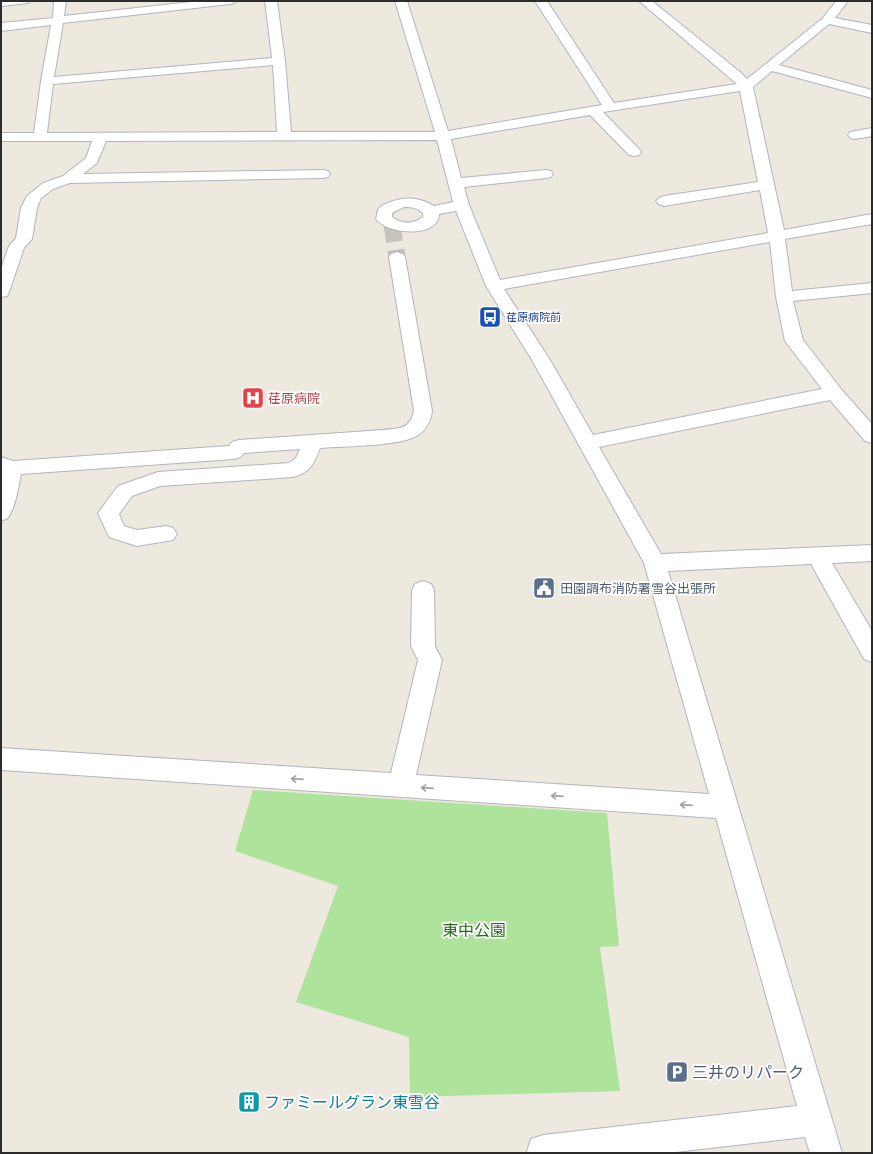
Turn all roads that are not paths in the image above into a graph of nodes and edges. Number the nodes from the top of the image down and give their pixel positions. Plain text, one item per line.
1 (24, 1) edge
2 (60, 1) edge
3 (230, 1) edge
4 (271, 1) edge
5 (401, 1) edge
6 (541, 1) edge
7 (666, 1) edge
8 (842, 1) edge
9 (1, 3) edge
10 (649, 4) edge
11 (827, 20) junction
12 (58, 21) junction
13 (1, 27) edge
14 (872, 29) edge
15 (279, 61) junction
16 (769, 66) junction
17 (47, 81) junction
18 (746, 86) junction
19 (872, 94) edge
20 (610, 107) junction
21 (593, 110) junction
22 (872, 132) edge
23 (855, 135) dead end
24 (442, 136) junction
25 (1, 137) edge
26 (40, 137) junction
27 (101, 137) junction
28 (284, 137) junction
29 (634, 152) dead end
30 (323, 174) dead end
31 (546, 174) dead end
32 (68, 179) junction
33 (455, 183) junction
34 (766, 185) junction
35 (664, 201) dead end
36 (461, 205) junction
37 (431, 211) dead end
38 (872, 219) edge
39 (777, 236) junction
40 (397, 257) tunnel mouth
41 (494, 286) junction
42 (872, 288) edge
43 (1, 292) edge
44 (784, 297) junction
45 (834, 393) junction
46 (863, 414) edge
47 (872, 436) edge
48 (312, 442) junction
49 (589, 442) junction
50 (6, 466) edge
51 (1, 513) edge
52 (166, 534) dead end
53 (872, 553) edge
54 (817, 556) junction
55 (655, 563) junction
56 (423, 590) dead end
57 (872, 652) edge
58 (1, 759) edge
59 (401, 786) junction
60 (725, 807) junction
61 (815, 1120) junction
62 (543, 1151) dead end
63 (826, 1153) edge

1 - 9 street
2 - 12 street
3 - 12 street
4 - 15 street
5 - 24 street
6 - 20 street
7 - 10 street
8 - 11 street
10 - 18 street
11 - 14 street
11 - 16 street
12 - 13 street
12 - 17 street
15 - 17 street
15 - 28 street
16 - 18 street
16 - 19 street
17 - 26 street
18 - 20 street
18 - 34 street
20 - 21 street
21 - 24 street
21 - 29 street
22 - 23 street
24 - 28 street
24 - 33 street
25 - 26 street
26 - 27 street
27 - 28 street
27 - 32 street
30 - 32 street
31 - 33 street
32 - 43 street
33 - 36 street
34 - 35 street
34 - 39 street
36 - 37 street
36 - 41 street
38 - 39 street
39 - 41 street
39 - 44 street
40 - 48 street
41 - 49 street
42 - 44 street
44 - 45 street
45 - 46 street
45 - 49 street
46 - 47 street
48 - 50 street
48 - 52 street
49 - 55 street
50 - 51 street
53 - 54 street
54 - 55 street
54 - 57 street
55 - 60 street
56 - 59 street
59 -> 58 street
60 -> 59 street
60 - 61 street
61 - 62 street
61 - 63 street

